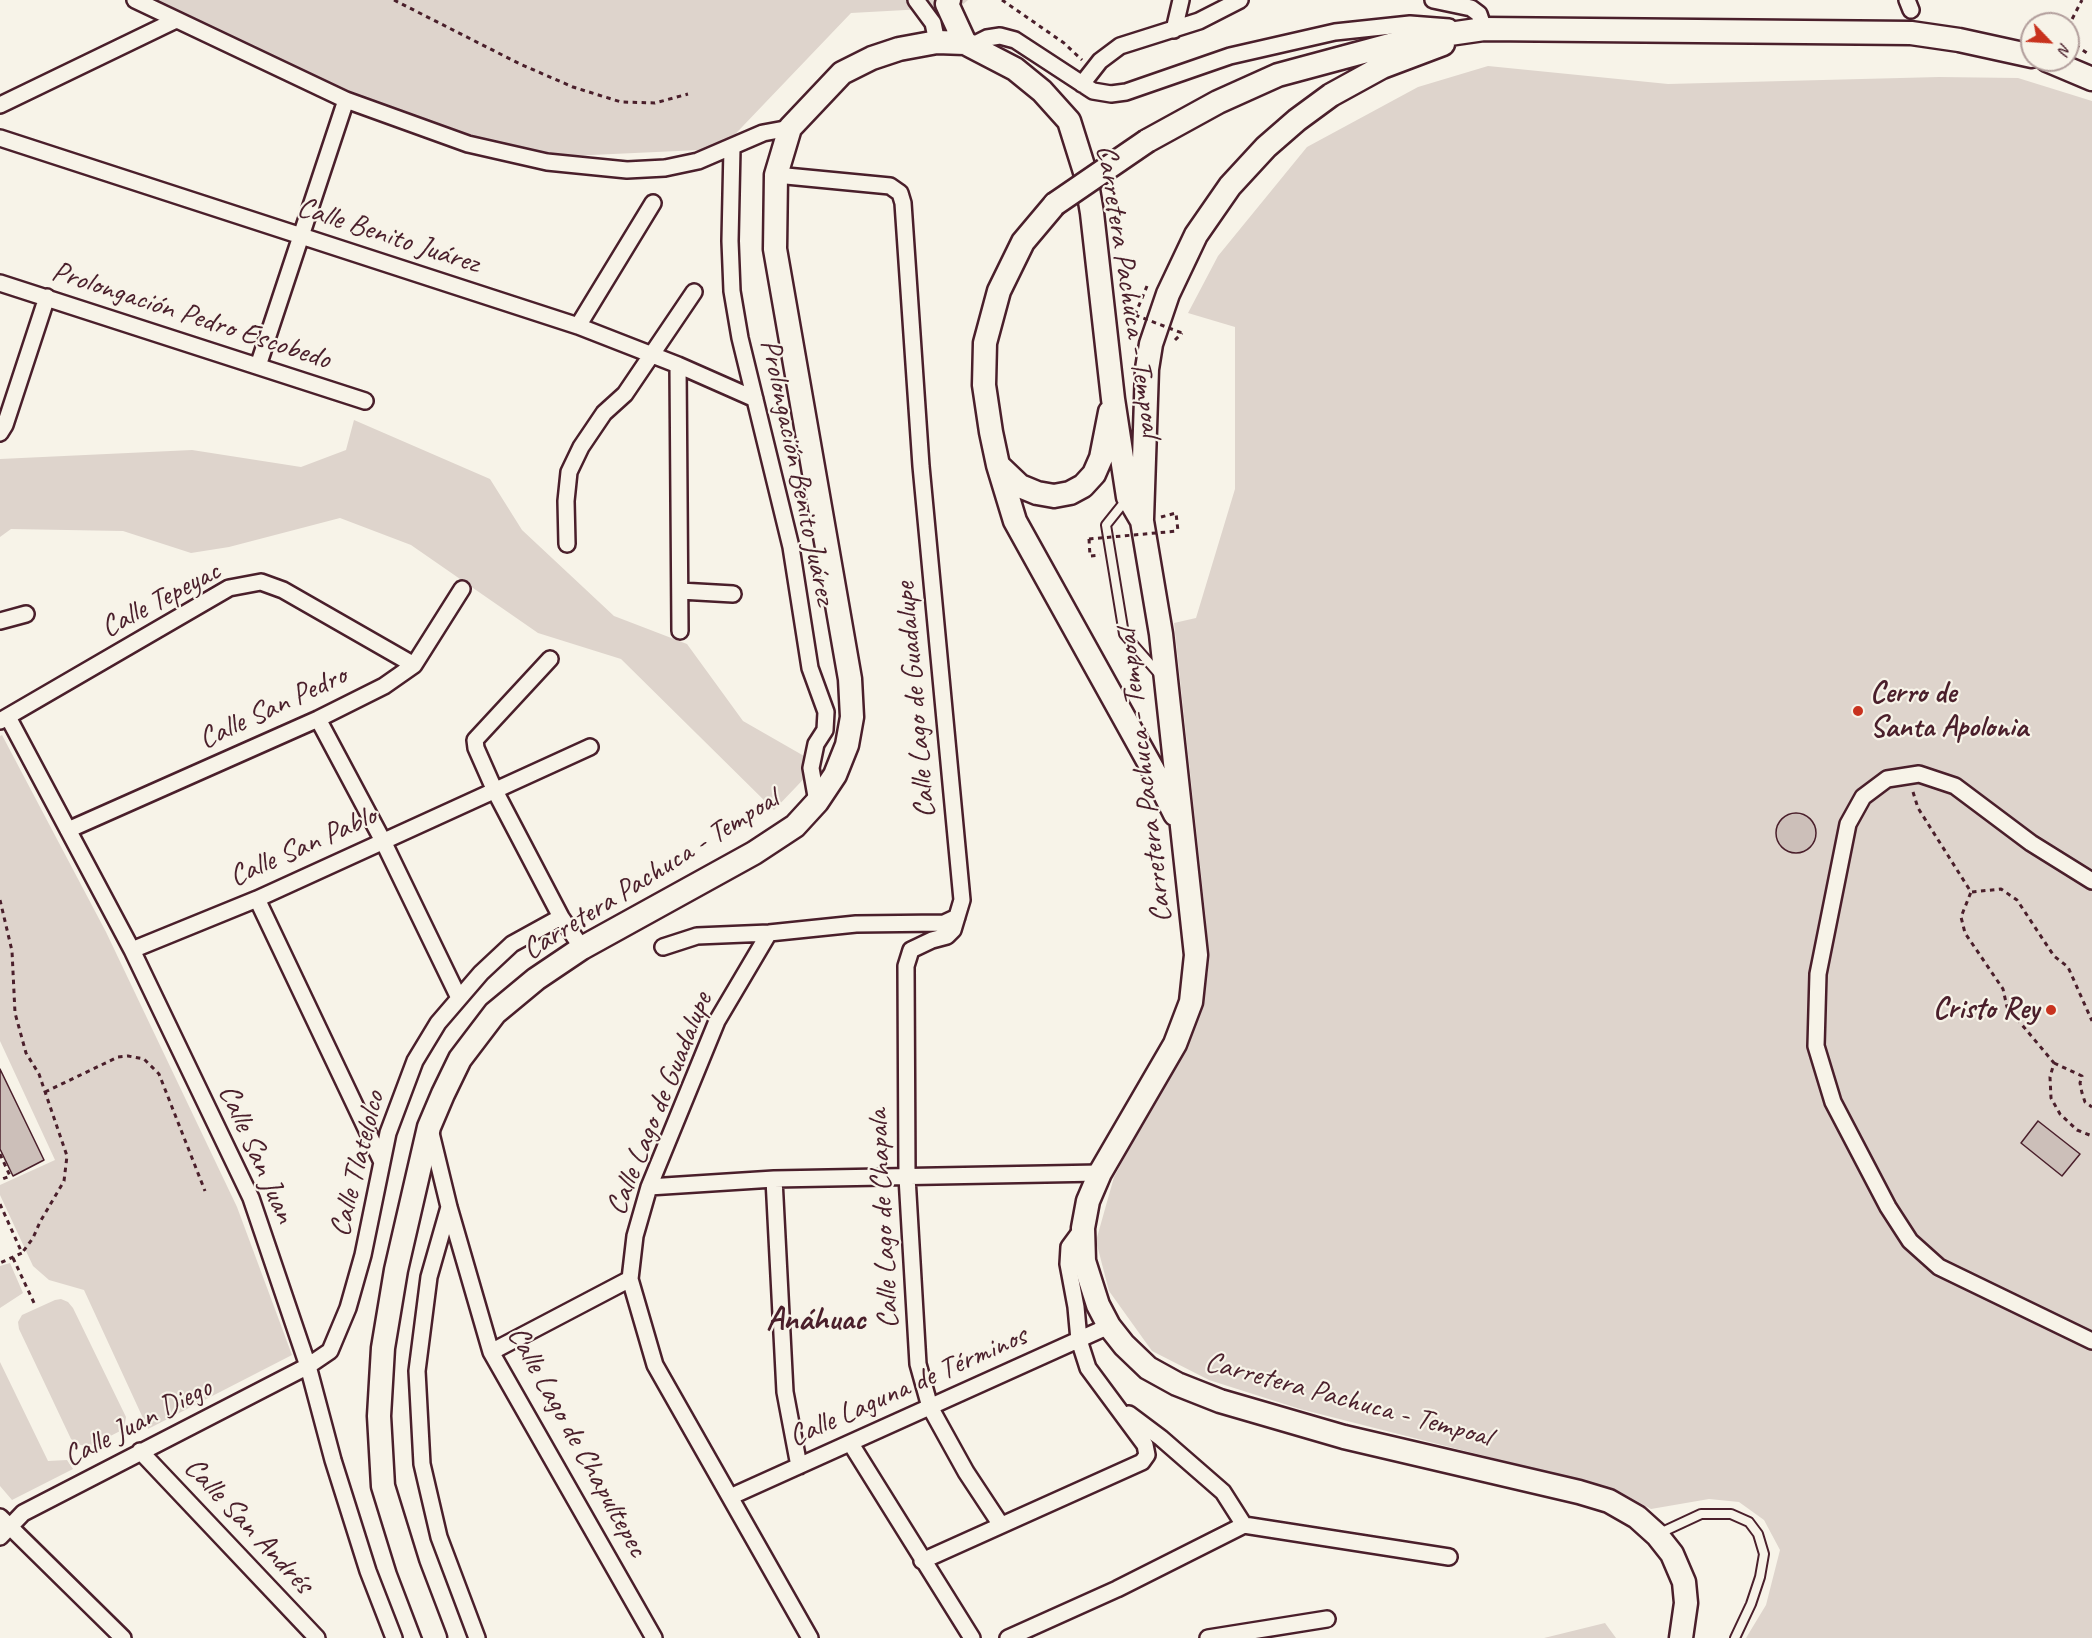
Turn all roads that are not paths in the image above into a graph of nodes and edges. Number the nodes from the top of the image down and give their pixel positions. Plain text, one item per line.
1 (135, 0) edge
2 (916, 0) edge
3 (949, 0) edge
4 (1180, 0) edge
5 (1240, 0) edge
6 (1433, 0) edge
7 (176, 21) junction
8 (1484, 29) junction
9 (1174, 30) junction
10 (937, 42) junction
11 (968, 44) junction
12 (2020, 53) edge
13 (2075, 72) edge
14 (1087, 78) junction
15 (2092, 79) edge
16 (346, 100) junction
17 (0, 105) edge
18 (789, 128) junction
19 (0, 138) edge
20 (732, 148) junction
21 (776, 175) junction
22 (653, 203) dead end
23 (301, 237) junction
24 (0, 284) edge
25 (694, 292) dead end
26 (47, 297) junction
27 (578, 326) junction
28 (654, 355) junction
29 (678, 365) junction
30 (258, 366) junction
31 (755, 399) junction
32 (1113, 399) junction
33 (365, 401) dead end
34 (0, 433) edge
35 (998, 465) junction
36 (1128, 497) junction
37 (1142, 521) junction
38 (567, 544) dead end
39 (462, 589) dead end
40 (680, 591) junction
41 (733, 594) dead end
42 (26, 614) dead end
43 (0, 621) edge
44 (680, 631) dead end
45 (550, 659) dead end
46 (414, 665) junction
47 (1166, 682) junction
48 (4, 719) edge
49 (318, 719) junction
50 (590, 747) dead end
51 (495, 791) junction
52 (817, 802) junction
53 (1181, 826) junction
54 (69, 830) junction
55 (383, 841) junction
56 (2092, 881) edge
57 (257, 899) junction
58 (561, 917) junction
59 (957, 917) junction
60 (769, 933) junction
61 (663, 947) dead end
62 (582, 948) junction
63 (132, 950) junction
64 (459, 998) junction
65 (429, 1127) junction
66 (381, 1160) junction
67 (1100, 1173) junction
68 (907, 1177) junction
69 (774, 1179) junction
70 (649, 1187) junction
71 (449, 1207) junction
72 (1083, 1228) junction
73 (630, 1279) junction
74 (1108, 1326) junction
75 (1079, 1340) junction
76 (2092, 1341) edge
77 (491, 1352) junction
78 (308, 1366) junction
79 (1113, 1402) junction
80 (930, 1407) junction
81 (851, 1444) junction
82 (140, 1451) junction
83 (799, 1466) junction
84 (730, 1497) junction
85 (1244, 1525) junction
86 (1001, 1526) junction
87 (3, 1527) edge
88 (1657, 1535) junction
89 (1449, 1557) dead end
90 (922, 1561) junction
91 (1327, 1619) dead end
92 (123, 1638) edge
93 (317, 1638) edge
94 (394, 1638) edge
95 (435, 1638) edge
96 (477, 1638) edge
97 (654, 1638) edge
98 (810, 1638) edge
99 (972, 1638) edge
100 (1008, 1638) edge
101 (1208, 1638) edge
102 (1681, 1638) edge
103 (1735, 1638) edge

1 - 7 street
2 - 10 street
3 - 11 main road
4 - 9 street
5 - 9 street
6 - 8 street
7 - 16 street
7 - 17 street
8 - 12 main road
8 - 14 street
8 - 35 main road, bridge
8 - 37 main road
9 - 14 street
10 - 11 main road, Carretera Pachuca - Tempoal
10 - 18 main road, Carretera Pachuca - Tempoal
11 - 14 street
11 - 32 main road, Carretera Pachuca - Tempoal
13 - 15 main road
16 - 20 street
16 - 23 street
18 - 20 street
18 - 21 main road, Carretera Pachuca - Tempoal
19 - 23 street, Calle Benito Juárez
20 - 31 street, Prolongación Benito Juárez
21 - 52 main road, Carretera Pachuca - Tempoal
21 - 59 street, Calle Lago de Guadalupe
22 - 27 street
23 - 27 street, Calle Benito Juárez
23 - 30 street
24 - 26 street, Prolongación Pedro Escobedo
25 - 28 street
26 - 30 street, Prolongación Pedro Escobedo
26 - 34 street
27 - 28 street, Calle Benito Juárez
28 - 29 street, Calle Benito Juárez
28 - 38 street
29 - 31 street, Calle Benito Juárez
29 - 40 street
30 - 33 street, Prolongación Pedro Escobedo
31 - 52 street, Prolongación Benito Juárez
32 - 35 main road
32 - 36 main road, Carretera Pachuca - Tempoal
35 - 53 main road
36 - 37 main road, Carretera Pachuca - Tempoal
36 - 47 lane
37 - 47 main road, Carretera Pachuca - Tempoal
39 - 46 street, Calle San Pedro
40 - 41 street
40 - 44 street
42 - 43 street
45 - 51 street
46 - 48 street, Calle Tepeyac
46 - 49 street, Calle San Pedro
47 - 53 main road, Carretera Pachuca - Tempoal
48 - 54 street, Calle San Juan
49 - 54 street, Calle San Pedro
49 - 55 street
50 - 51 street, Calle San Pablo
51 - 55 street, Calle San Pablo
51 - 58 street
52 - 62 main road, Carretera Pachuca - Tempoal
53 - 67 main road, Carretera Pachuca - Tempoal
54 - 63 street, Calle San Juan
55 - 57 street, Calle San Pablo
55 - 64 street
56 - 76 street
57 - 63 street, Calle San Pablo
57 - 66 street
58 - 62 street
58 - 64 street, Calle Tlatelolco
59 - 60 street
59 - 68 street, Calle Lago de Chapala
60 - 61 street
60 - 70 street, Calle Lago de Guadalupe
62 - 65 main road, Carretera Pachuca - Tempoal
63 - 78 street, Calle San Juan
64 - 66 street, Calle Tlatelolco
65 - 71 street, Calle Lago de Chapultepec
65 - 95 main road, Carretera Pachuca - Tempoal
66 - 78 street, Calle Tlatelolco
67 - 68 street
67 - 72 main road, Carretera Pachuca - Tempoal
68 - 69 street
68 - 80 street, Calle Lago de Chapala
69 - 70 street
69 - 83 street
70 - 73 street, Calle Lago de Guadalupe
71 - 77 street, Calle Lago de Chapultepec
71 - 96 street
72 - 74 main road, Carretera Pachuca - Tempoal
72 - 75 street
73 - 77 street
73 - 84 street, Calle Lago de Guadalupe
74 - 75 street, Calle Laguna de Términos
74 - 88 main road, Carretera Pachuca - Tempoal
75 - 79 street
75 - 80 street, Calle Laguna de Términos
77 - 97 street, Calle Lago de Chapultepec
78 - 82 street, Calle Juan Diego
78 - 94 street, Calle San Juan
79 - 85 street
79 - 86 street
80 - 81 street, Calle Laguna de Términos
80 - 86 street, Calle Lago de Chapala
81 - 83 street, Calle Laguna de Términos
81 - 90 street
82 - 87 street, Calle Juan Diego
82 - 93 street, Calle San Andrés
83 - 84 street, Calle Laguna de Términos
84 - 98 street, Calle Lago de Guadalupe
85 - 89 street
85 - 100 street
86 - 90 street
87 - 92 street
88 - 102 main road, Carretera Pachuca - Tempoal
88 - 103 lane
90 - 99 street
91 - 101 street

